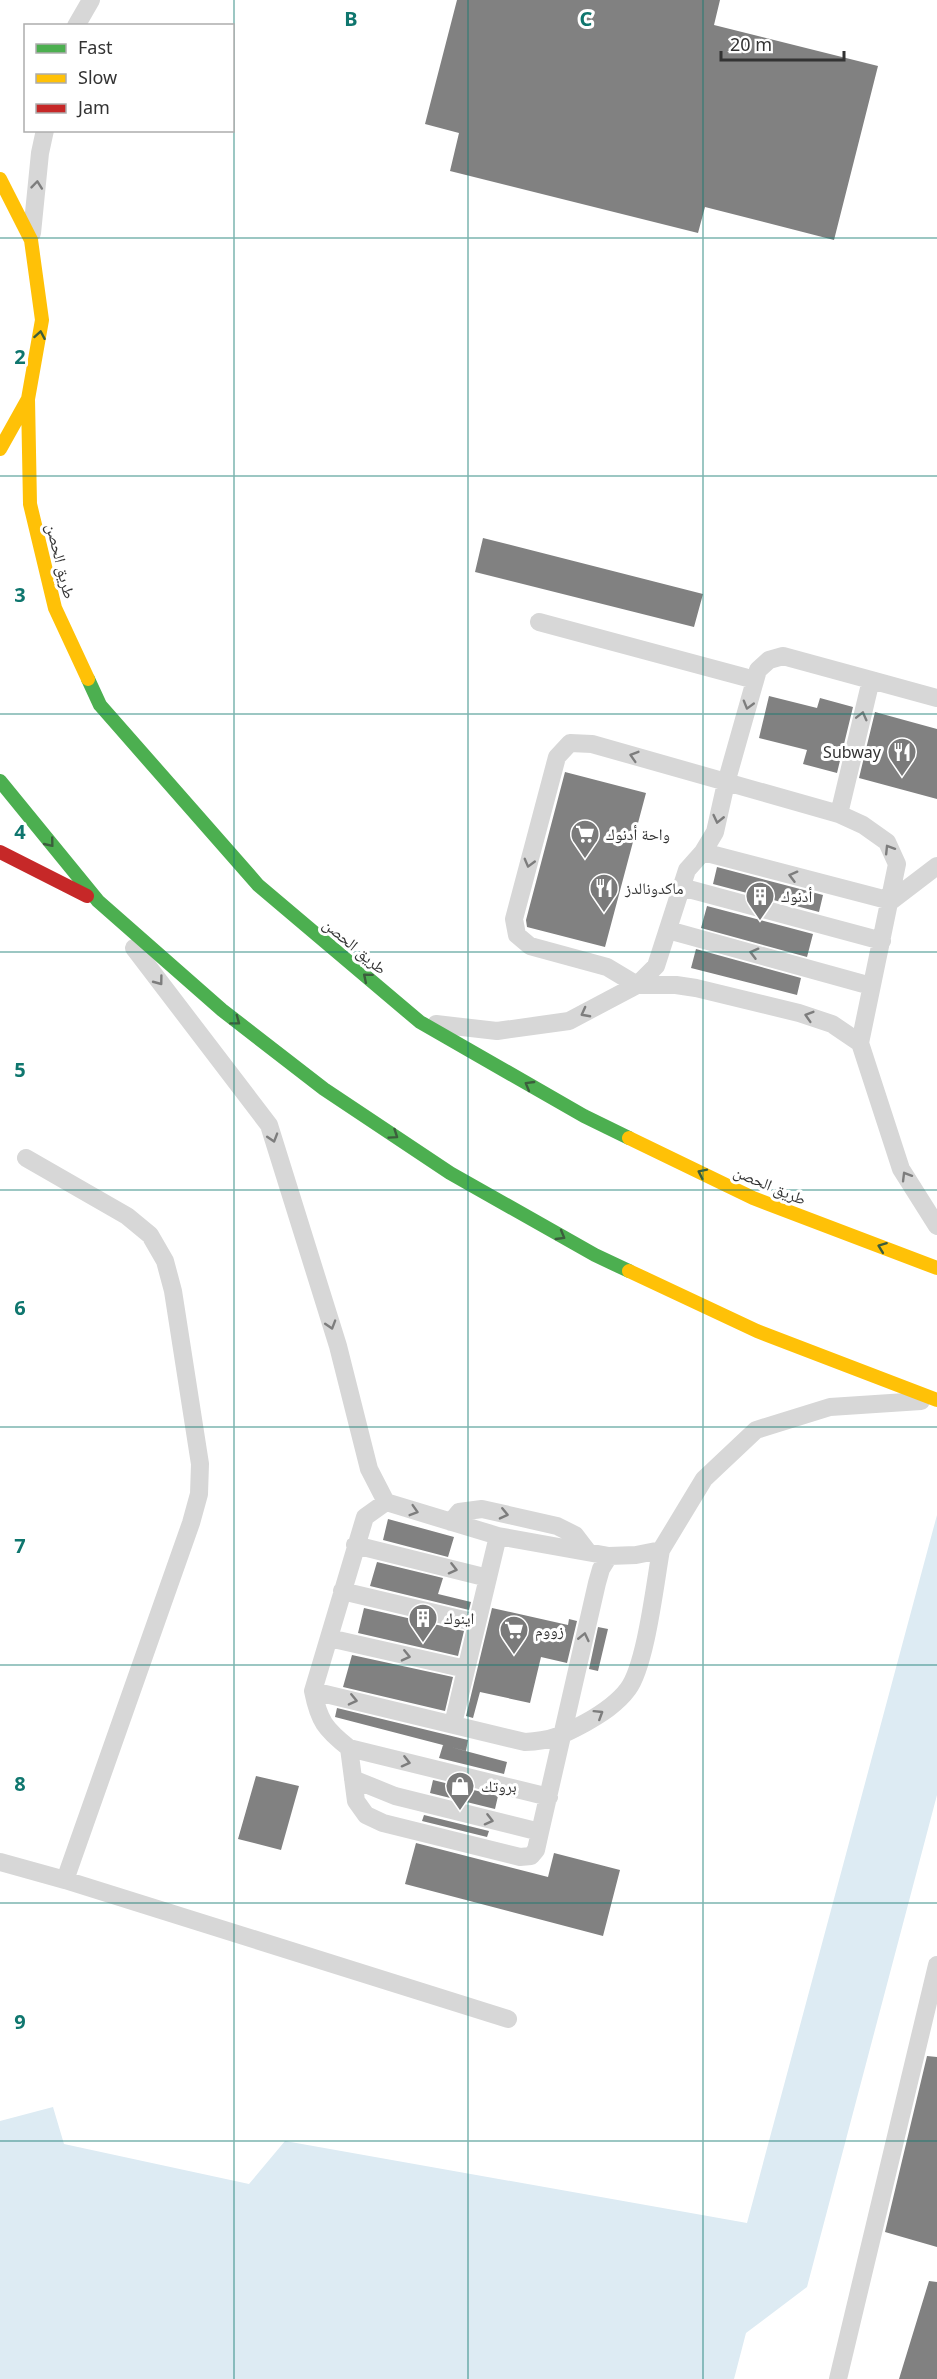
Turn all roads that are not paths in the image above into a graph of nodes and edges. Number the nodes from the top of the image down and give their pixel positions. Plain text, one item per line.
1 (91, 0) edge
2 (77, 24) edge
3 (45, 132) edge
4 (0, 179) edge
5 (31, 240) junction
6 (28, 399) junction
7 (0, 449) edge
8 (539, 622) dead end
9 (871, 680) junction
10 (755, 681) junction
11 (937, 698) edge
12 (0, 781) edge
13 (726, 783) junction
14 (839, 814) junction
15 (0, 852) edge
16 (703, 852) junction
17 (937, 866) edge
18 (681, 887) junction
19 (98, 901) junction
20 (891, 901) junction
21 (668, 930) junction
22 (882, 941) junction
23 (637, 985) junction
24 (871, 986) junction
25 (420, 1022) junction
26 (860, 1043) junction
27 (26, 1158) dead end
28 (937, 1226) edge
29 (937, 1268) edge
30 (937, 1400) edge
31 (386, 1502) junction
32 (451, 1522) junction
33 (498, 1536) junction
34 (355, 1545) junction
35 (661, 1550) junction
36 (588, 1552) junction
37 (609, 1556) junction
38 (488, 1578) junction
39 (342, 1591) junction
40 (477, 1623) junction
41 (329, 1638) junction
42 (466, 1669) junction
43 (313, 1691) junction
44 (453, 1724) junction
45 (562, 1736) junction
46 (349, 1748) junction
47 (353, 1779) junction
48 (549, 1797) junction
49 (540, 1832) junction
50 (0, 1862) edge
51 (65, 1880) junction
52 (937, 1965) edge
53 (508, 2019) dead end
54 (838, 2379) edge

1 - 2 lane
5 -> 3 lane
4 - 5 main road
6 -> 5 main road
6 - 7 main road
25 -> 6 main road, طريق الحصن
8 - 10 lane
9 - 10 lane
9 - 11 lane
14 -> 9 lane
10 -> 13 lane
12 -> 19 main road
13 - 14 lane
13 -> 16 lane
13 -> 23 lane
20 -> 14 lane
15 - 19 main road
16 - 18 lane
20 -> 16 lane
17 - 20 lane
18 - 21 lane
18 - 22 lane
19 -> 30 main road
19 -> 31 lane
20 - 22 lane
21 - 23 lane
24 -> 21 lane
22 - 24 lane
23 -> 25 lane
26 -> 23 lane
24 - 26 lane
29 -> 25 main road, طريق الحصن
28 -> 26 lane
27 - 51 lane
30 - 35 lane
31 -> 32 lane
31 - 34 lane
32 - 33 lane
32 -> 36 lane
33 - 36 lane
33 - 38 lane
34 -> 38 lane
34 - 39 lane
35 - 37 lane
45 -> 35 lane
36 - 37 lane
45 -> 37 lane
38 - 40 lane
39 - 40 lane
39 - 41 lane
40 - 42 lane
41 -> 42 lane
41 - 43 lane
42 - 44 lane
43 -> 44 lane
43 - 46 lane
44 - 45 lane
45 - 48 lane
46 - 47 lane
46 -> 48 lane
47 -> 49 lane
47 - 49 lane
48 - 49 lane
50 - 51 lane
51 - 53 lane
52 - 54 lane

